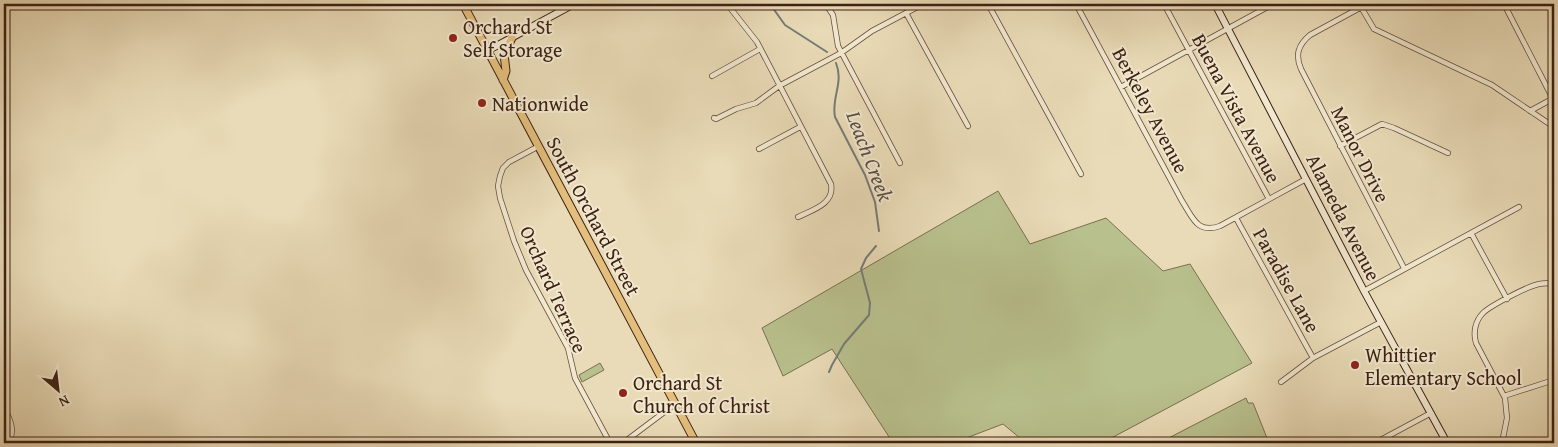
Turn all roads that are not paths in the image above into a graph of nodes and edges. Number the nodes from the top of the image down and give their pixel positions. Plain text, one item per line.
1 (463, 4) edge
2 (574, 4) edge
3 (728, 4) edge
4 (823, 4) edge
5 (837, 4) edge
6 (923, 4) edge
7 (988, 4) edge
8 (1076, 4) edge
9 (1164, 4) edge
10 (1215, 4) edge
11 (1272, 4) edge
12 (1367, 4) edge
13 (1504, 4) edge
14 (1361, 7) junction
15 (830, 9) junction
16 (906, 13) junction
17 (1227, 28) junction
18 (512, 38) junction
19 (760, 49) junction
20 (1189, 49) junction
21 (488, 51) junction
22 (841, 53) junction
23 (712, 76) dead end
24 (503, 80) junction
25 (779, 86) junction
26 (1121, 87) junction
27 (1554, 99) edge
28 (1530, 111) junction
29 (714, 118) dead end
30 (968, 126) dead end
31 (800, 127) junction
32 (1554, 127) edge
33 (538, 146) junction
34 (1340, 146) junction
35 (760, 149) dead end
36 (1448, 153) dead end
37 (900, 163) dead end
38 (1081, 174) dead end
39 (1306, 179) junction
40 (1269, 199) junction
41 (1519, 207) dead end
42 (798, 217) dead end
43 (1236, 218) junction
44 (1472, 233) junction
45 (1404, 268) junction
46 (1554, 284) edge
47 (1364, 291) junction
48 (1507, 299) junction
49 (1381, 322) junction
50 (1313, 358) junction
51 (1554, 380) edge
52 (1281, 382) dead end
53 (1504, 396) junction
54 (676, 404) junction
55 (4, 407) edge
56 (1431, 413) junction
57 (8, 443) edge
58 (610, 443) edge
59 (623, 443) edge
60 (696, 443) edge
61 (1374, 443) edge
62 (1447, 443) edge
63 (1502, 443) edge

1 - 21 main road, South Orchard Street
2 - 18 street
3 - 19 street
4 - 15 street
5 - 15 street
6 - 16 street
7 - 38 street
8 - 26 street, Berkeley Avenue
9 - 20 street, Buena Vista Avenue
10 - 17 street, Alameda Avenue
11 - 17 street
12 - 14 street
13 - 27 street
14 - 28 street
14 - 34 street, Manor Drive
15 - 22 street
16 - 22 street
16 - 30 street
17 - 20 street
17 - 39 street, Alameda Avenue
18 - 21 street
18 - 24 main road
19 - 23 street
19 - 25 street
20 - 26 street
20 - 40 street, Buena Vista Avenue
21 - 24 main road, South Orchard Street
22 - 25 street
22 - 37 street
24 - 33 main road, South Orchard Street
25 - 29 street
25 - 31 street
26 - 43 street, Berkeley Avenue
27 - 28 street
28 - 32 street
31 - 35 street
31 - 42 street
33 - 54 main road, South Orchard Street
33 - 58 street, Orchard Terrace
34 - 36 street
34 - 45 street, Manor Drive
39 - 40 street
39 - 47 street, Alameda Avenue
40 - 43 street
41 - 44 street
43 - 50 street, Paradise Lane
44 - 45 street
44 - 48 street
45 - 47 street
46 - 48 street
47 - 49 street, Alameda Avenue
48 - 53 street
49 - 50 street
49 - 56 street, Alameda Avenue
50 - 52 street
51 - 53 street
53 - 63 street
54 - 59 street
54 - 60 main road, South Orchard Street
55 - 57 street
56 - 61 street
56 - 62 street, Alameda Avenue

